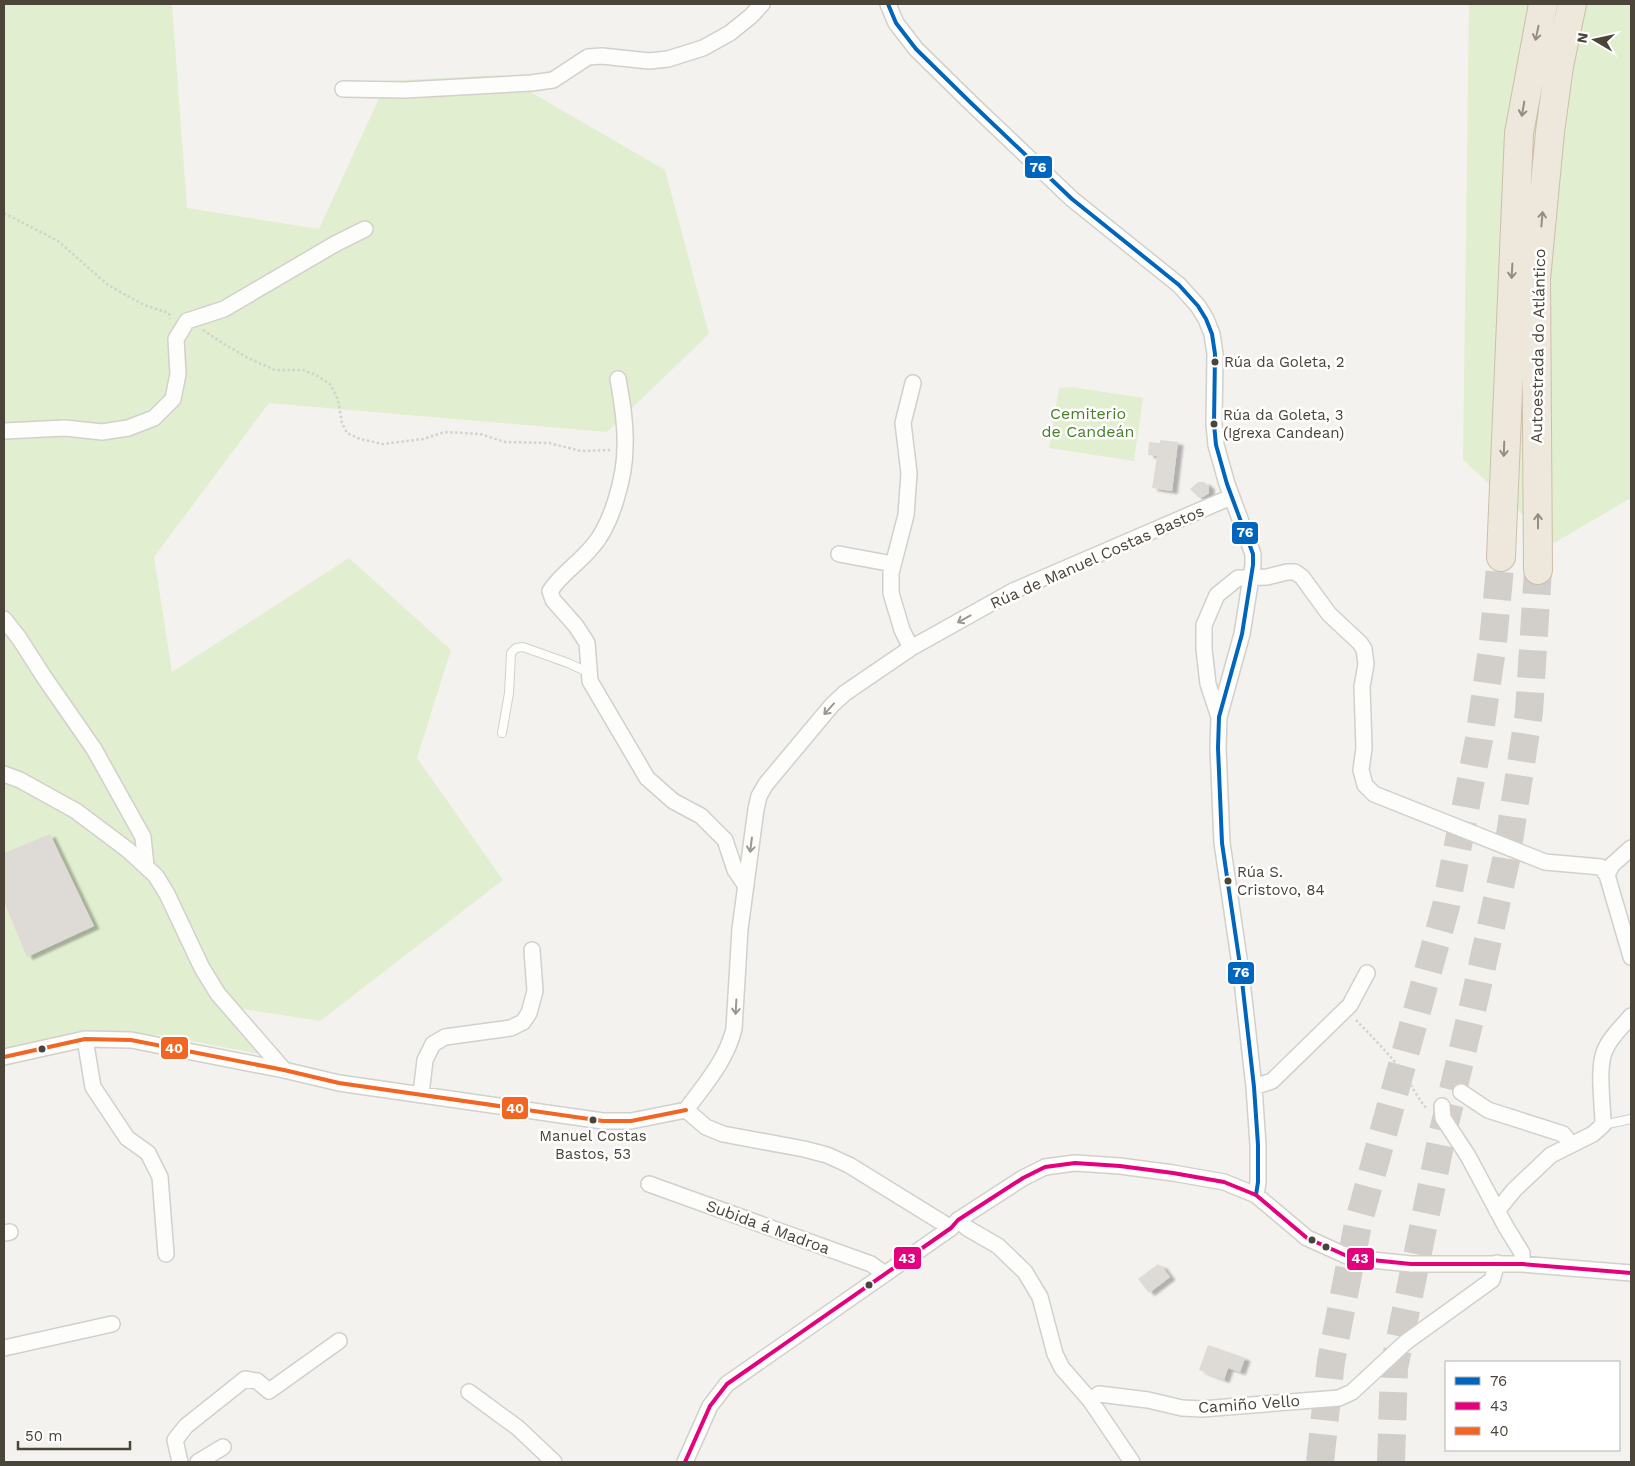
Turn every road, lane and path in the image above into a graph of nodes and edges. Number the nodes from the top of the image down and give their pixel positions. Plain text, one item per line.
1 (762, 4) edge
2 (888, 4) edge
3 (1543, 4) edge
4 (1572, 4) edge
5 (343, 89) dead end
6 (4, 213) edge
7 (365, 230) dead end
8 (187, 321) junction
9 (176, 339) junction
10 (618, 379) dead end
11 (913, 383) dead end
12 (4, 431) edge
13 (626, 448) junction
14 (1231, 497) junction
15 (838, 554) dead end
16 (1501, 557) tunnel mouth
17 (893, 564) junction
18 (1538, 570) tunnel mouth
19 (1252, 577) junction
20 (4, 620) edge
21 (911, 648) junction
22 (590, 673) junction
23 (1219, 717) junction
24 (502, 733) dead end
25 (4, 774) edge
26 (1631, 848) edge
27 (146, 866) junction
28 (1608, 875) junction
29 (746, 886) junction
30 (532, 950) dead end
31 (1631, 956) edge
32 (1367, 973) dead end
33 (1346, 1010) junction
34 (1631, 1016) edge
35 (85, 1039) junction
36 (4, 1057) edge
37 (284, 1070) junction
38 (1254, 1087) junction
39 (1461, 1092) dead end
40 (421, 1094) junction
41 (686, 1110) junction
42 (1442, 1112) joint
43 (1631, 1120) edge
44 (1603, 1124) junction
45 (1571, 1144) junction
46 (649, 1184) dead end
47 (1256, 1195) junction
48 (1497, 1211) junction
49 (955, 1224) junction
50 (166, 1254) dead end
51 (1497, 1263) junction
52 (1522, 1264) junction
53 (1631, 1273) edge
54 (885, 1274) junction
55 (112, 1324) dead end
56 (339, 1341) dead end
57 (4, 1348) edge
58 (469, 1392) dead end
59 (1090, 1400) junction
60 (223, 1448) dead end
61 (549, 1461) edge
62 (180, 1462) edge
63 (198, 1462) edge
64 (686, 1462) edge
65 (1132, 1462) edge

1 - 5 street
2 - 14 street
3 -> 16 highway, Autoestrada do Atlántico
18 -> 4 highway, Autoestrada do Atlántico
6 - 9 path
7 - 8 street
8 - 9 street
8 - 13 path
9 - 12 street
10 - 13 street
11 - 17 street
13 - 22 street
14 - 19 street
14 -> 21 street, Rúa de Manuel Costas Bastos
15 - 17 street
17 - 21 street
19 - 23 street
19 - 23 street
19 - 28 street
20 - 27 street
21 -> 29 street, Rúa de Manuel Costas Bastos
22 - 24 lane
22 - 29 street
23 - 38 street
25 - 27 street
26 - 28 street
27 - 37 street
28 - 31 street
29 -> 41 street, Rúa de Manuel Costas Bastos
30 - 40 street
32 - 33 street
33 - 38 street
33 - 42 path
34 - 44 street
35 - 36 street
35 - 37 street
35 - 50 street
37 - 40 street
38 - 47 street
39 - 45 street
40 - 41 street
41 - 49 street
42 - 48 street
43 - 44 lane
44 - 45 street
45 - 48 street
46 - 54 street, Subida á Madroa
47 - 49 street
47 - 51 street
48 - 52 street
49 - 54 street
49 - 59 street
51 - 52 street
51 - 59 street, Camiño Vello
52 - 53 street
54 - 64 street
55 - 57 street
56 - 62 street
58 - 61 street
59 - 65 street
60 - 63 street

